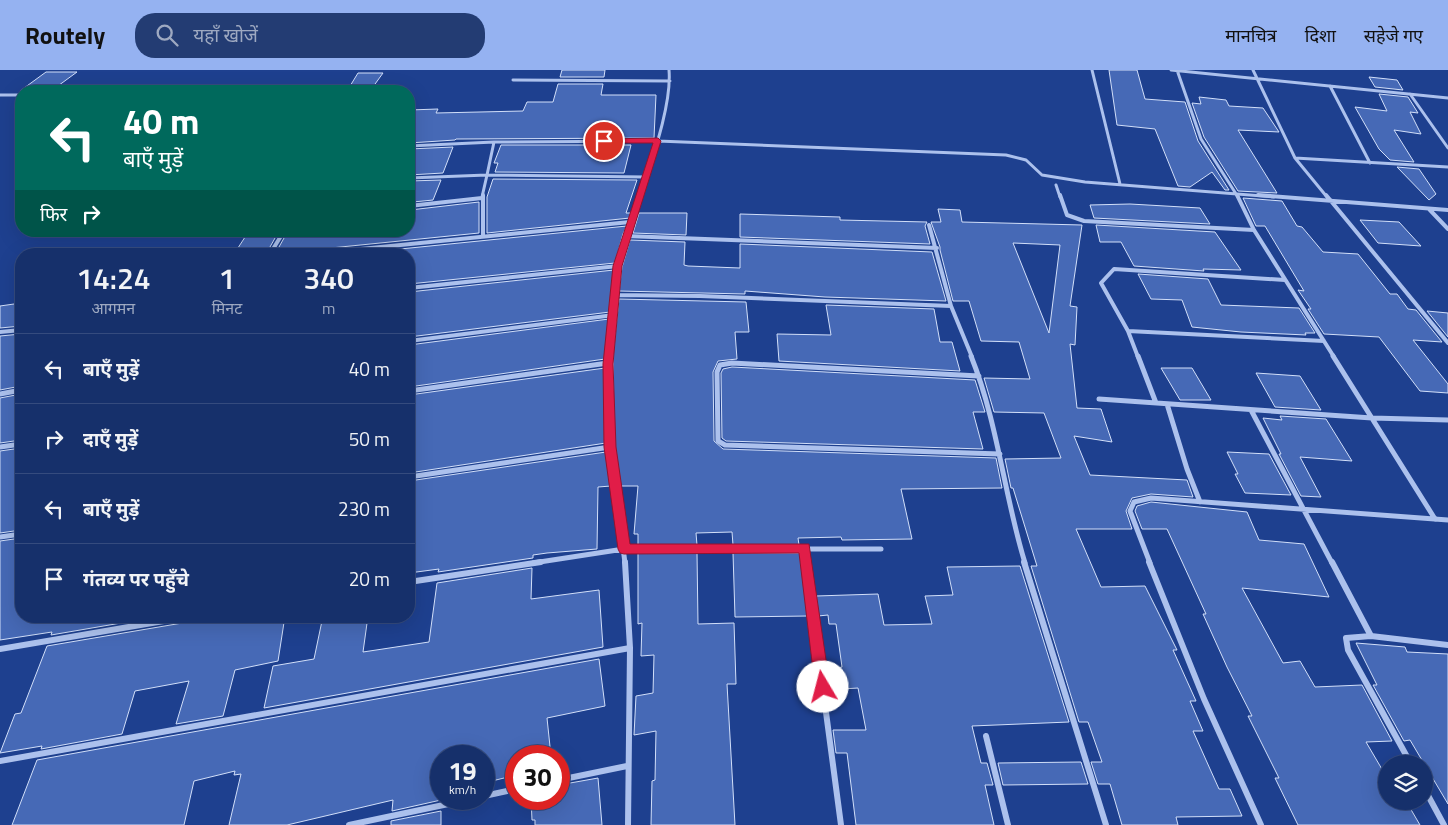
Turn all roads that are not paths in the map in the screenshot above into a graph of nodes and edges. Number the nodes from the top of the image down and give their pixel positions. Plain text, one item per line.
1 (670, 70) edge
2 (1092, 70) edge
3 (1171, 70) edge
4 (1177, 70) edge
5 (1253, 70) edge
6 (1259, 79) junction
7 (513, 80) dead end
8 (670, 81) junction
9 (1330, 86) junction
10 (1410, 94) junction
11 (15, 95) edge
12 (0, 96) edge
13 (1448, 98) edge
14 (658, 141) junction
15 (494, 142) junction
16 (415, 146) edge
17 (1448, 148) edge
18 (1295, 158) junction
19 (1370, 162) junction
20 (1448, 167) edge
21 (486, 175) junction
22 (646, 177) junction
23 (415, 178) edge
24 (1120, 184) junction
25 (1056, 185) dead end
26 (1236, 194) junction
27 (482, 198) junction
28 (1329, 201) junction
29 (415, 205) edge
30 (1429, 209) junction
31 (1448, 210) edge
32 (630, 222) junction
33 (930, 226) dead end
34 (1448, 229) edge
35 (1254, 230) junction
36 (626, 236) junction
37 (280, 237) edge
38 (483, 237) junction
39 (274, 248) edge
40 (372, 248) edge
41 (937, 248) junction
42 (618, 266) junction
43 (1285, 280) junction
44 (415, 287) edge
45 (615, 295) junction
46 (951, 306) junction
47 (614, 315) junction
48 (15, 331) edge
49 (1128, 331) junction
50 (0, 332) edge
51 (415, 340) edge
52 (1324, 341) junction
53 (1448, 343) edge
54 (608, 364) junction
55 (979, 376) junction
56 (415, 390) edge
57 (15, 391) edge
58 (0, 394) edge
59 (1099, 399) dead end
60 (1156, 403) junction
61 (1167, 404) junction
62 (1251, 410) junction
63 (1372, 418) junction
64 (1448, 420) edge
65 (15, 445) edge
66 (0, 446) edge
67 (610, 447) junction
68 (1000, 454) junction
69 (415, 476) edge
70 (1200, 502) junction
71 (1303, 508) junction
72 (1435, 519) junction
73 (1448, 520) edge
74 (15, 535) edge
75 (0, 537) edge
76 (804, 548) junction
77 (624, 549) junction
78 (881, 549) dead end
79 (415, 581) edge
80 (152, 623) edge
81 (1371, 636) junction
82 (1448, 645) edge
83 (630, 648) junction
84 (0, 649) edge
85 (986, 736) dead end
86 (1406, 755) edge
87 (0, 761) edge
88 (627, 766) junction
89 (570, 778) edge
90 (1433, 805) edge
91 (430, 808) edge
92 (349, 825) edge
93 (628, 825) edge
94 (841, 825) edge
95 (1008, 825) edge
96 (1106, 825) edge
97 (1262, 825) edge
98 (1444, 825) edge

1 - 8 street
2 - 24 street
3 - 4 street
4 - 6 street
4 - 26 street
5 - 6 street
6 - 9 street
6 - 18 street
7 - 8 street
8 - 14 street
9 - 10 street
9 - 19 street
10 - 13 street
10 - 17 street
11 - 12 street
14 - 15 street
14 - 22 street
14 - 24 street
15 - 16 street
15 - 21 street
18 - 19 street
18 - 28 street
19 - 20 street
21 - 22 street
21 - 23 street
21 - 27 street
22 - 32 street
24 - 26 street
25 - 35 street
26 - 28 street
26 - 35 street
27 - 29 street
27 - 38 street
28 - 30 street
28 - 53 street
30 - 31 street
30 - 34 street
32 - 36 street
32 - 38 street
33 - 41 street
35 - 43 street
36 - 41 street
36 - 42 street
37 - 39 street
38 - 40 street
41 - 46 street
42 - 44 street
42 - 45 street
43 - 49 street
43 - 52 street
45 - 46 street
45 - 47 street
46 - 55 street
47 - 51 street
47 - 54 street
48 - 50 street
49 - 52 street
49 - 60 street
52 - 63 street
54 - 56 street
54 - 67 street
55 - 68 street
55 - 68 street
57 - 58 street
59 - 60 street
60 - 61 street
61 - 62 street
61 - 70 street
62 - 63 street
62 - 71 street
63 - 64 street
63 - 72 street
65 - 66 street
67 - 69 street
67 - 77 street
68 - 96 street
70 - 71 street
70 - 97 street
71 - 72 street
71 - 81 street
72 - 73 street
74 - 75 street
76 - 77 street
76 - 78 street
76 - 94 street
77 - 79 street
77 - 83 street
80 - 84 street
81 - 82 street
81 - 86 street
83 - 87 street
83 - 88 street
85 - 95 street
88 - 89 street
88 - 93 street
90 - 98 street
91 - 92 street

